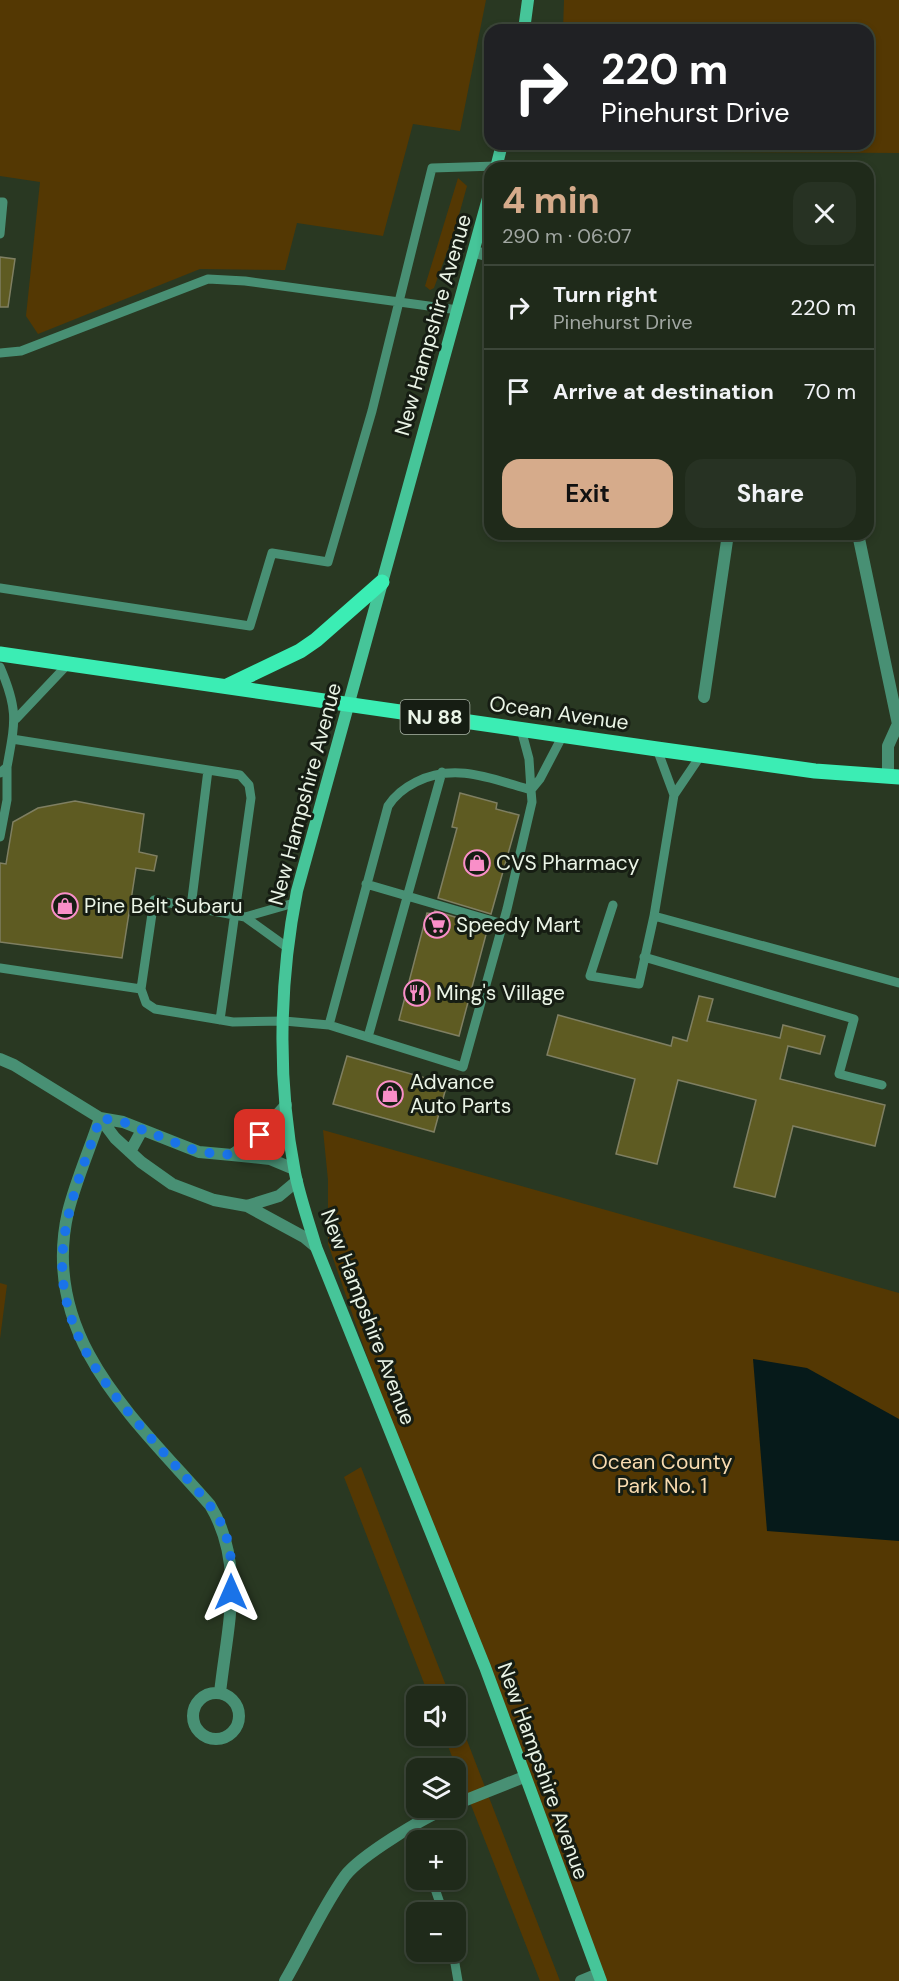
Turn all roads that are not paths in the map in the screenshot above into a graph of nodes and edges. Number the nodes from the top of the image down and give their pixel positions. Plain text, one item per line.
1 (528, 0) edge
2 (525, 24) edge
3 (484, 167) edge
4 (0, 202) edge
5 (0, 234) edge
6 (484, 236) edge
7 (475, 252) junction
8 (484, 254) edge
9 (398, 303) junction
10 (458, 310) junction
11 (0, 353) edge
12 (727, 540) edge
13 (859, 540) edge
14 (382, 582) junction
15 (0, 588) edge
16 (0, 654) edge
17 (69, 663) junction
18 (0, 667) edge
19 (227, 686) junction
20 (704, 697) dead end
21 (350, 704) junction
22 (16, 719) junction
23 (898, 728) edge
24 (521, 729) junction
25 (563, 735) junction
26 (12, 739) junction
27 (657, 749) junction
28 (700, 755) junction
29 (3, 770) edge
30 (208, 770) junction
31 (442, 772) junction
32 (893, 777) edge
33 (531, 790) junction
34 (674, 795) junction
35 (0, 837) edge
36 (366, 884) junction
37 (407, 896) junction
38 (294, 903) junction
39 (613, 905) dead end
40 (192, 907) junction
41 (241, 916) junction
42 (654, 916) junction
43 (503, 924) junction
44 (288, 948) junction
45 (644, 957) junction
46 (0, 968) edge
47 (899, 983) edge
48 (141, 989) junction
49 (220, 1020) junction
50 (284, 1021) junction
51 (329, 1024) junction
52 (368, 1037) junction
53 (0, 1059) edge
54 (882, 1084) dead end
55 (286, 1105) junction
56 (100, 1118) junction
57 (142, 1130) junction
58 (130, 1152) junction
59 (232, 1155) junction
60 (296, 1175) junction
61 (247, 1206) junction
62 (316, 1247) junction
63 (220, 1693) dead end
64 (524, 1777) junction
65 (466, 1800) edge
66 (425, 1818) edge
67 (455, 1962) edge
68 (599, 1978) edge
69 (285, 1981) edge
70 (458, 1981) edge
71 (581, 1981) edge

1 - 2 main road
3 - 9 lane
4 - 5 lane
6 - 7 main road, New Hampshire Avenue
7 - 8 street
7 - 10 main road, New Hampshire Avenue
9 - 10 lane
9 - 11 lane
9 - 15 lane
10 - 14 main road, New Hampshire Avenue
12 - 20 street
13 - 23 street
14 - 19 main road
14 - 21 main road, New Hampshire Avenue
16 - 17 main road, Ocean Avenue / NJ 88
17 - 19 main road, Ocean Avenue / NJ 88
17 - 22 lane
18 - 22 lane
19 - 21 main road, Ocean Avenue / NJ 88
21 - 24 main road, Ocean Avenue / NJ 88
21 - 38 main road, New Hampshire Avenue
22 - 26 lane
23 - 32 street
24 - 25 main road, Ocean Avenue / NJ 88
24 - 33 lane
25 - 27 main road, Ocean Avenue / NJ 88
25 - 33 lane
26 - 29 lane
26 - 30 lane
27 - 28 main road, Ocean Avenue / NJ 88
27 - 34 lane
28 - 32 main road, Ocean Avenue / NJ 88
28 - 34 lane
29 - 35 lane
30 - 40 lane
30 - 41 lane
31 - 33 lane
31 - 36 lane
31 - 37 lane
33 - 43 lane
34 - 42 lane
36 - 37 lane
36 - 51 lane
37 - 43 lane
37 - 52 lane
38 - 41 lane
38 - 44 main road, New Hampshire Avenue
39 - 45 lane
40 - 41 lane
40 - 48 lane
41 - 44 lane
41 - 49 lane
42 - 45 lane
42 - 47 lane
43 - 52 lane
44 - 50 main road, New Hampshire Avenue
45 - 54 lane
46 - 48 lane
48 - 49 lane
49 - 50 lane
50 - 51 lane
50 - 55 main road, New Hampshire Avenue
51 - 52 lane
53 - 56 street
55 - 59 street
55 - 60 main road, New Hampshire Avenue
56 - 57 street
56 - 58 street
56 - 63 street
57 - 58 street
57 - 59 street
58 - 61 street
59 - 60 street
60 - 61 street
60 - 62 main road, New Hampshire Avenue
61 - 62 street
62 - 64 main road, New Hampshire Avenue
64 - 65 street
64 - 68 main road, New Hampshire Avenue
66 - 69 street
67 - 70 lane
68 - 71 street

